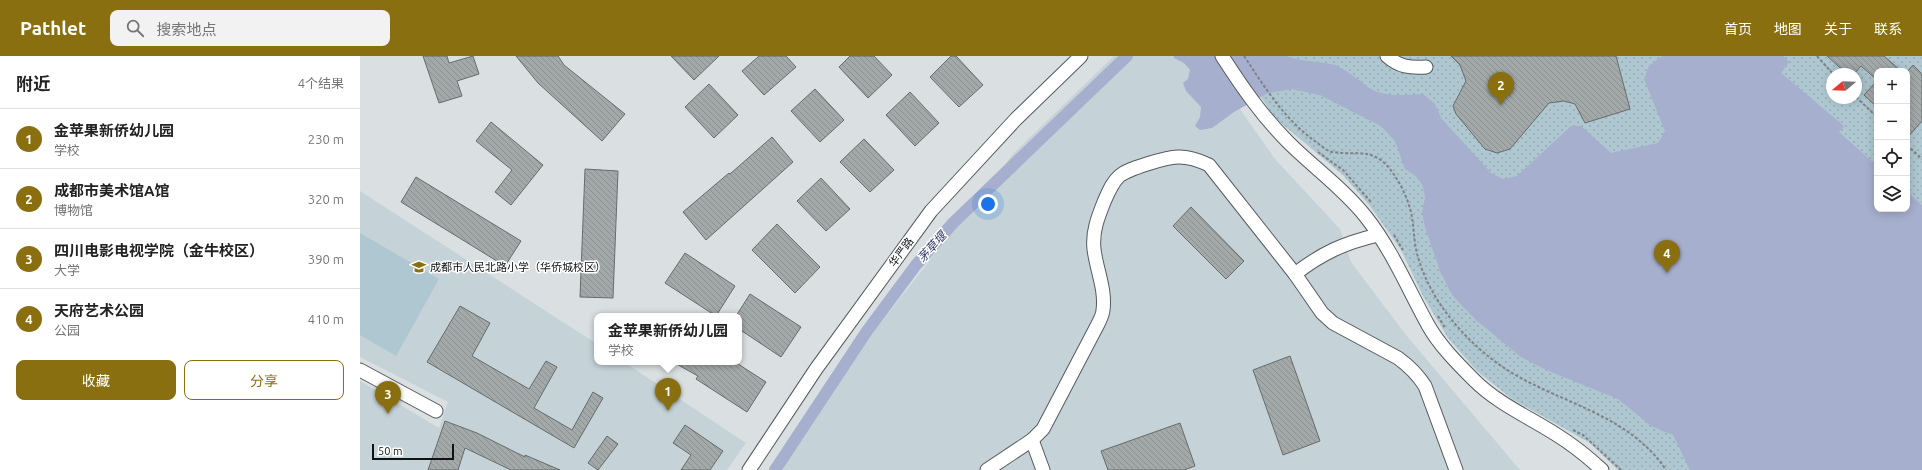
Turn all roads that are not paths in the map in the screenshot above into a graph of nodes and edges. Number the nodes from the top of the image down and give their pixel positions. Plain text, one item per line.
1 (1080, 56) edge
2 (1222, 56) edge
3 (1387, 56) edge
4 (1426, 67) dead end
5 (1378, 235) junction
6 (1295, 274) junction
7 (360, 370) edge
8 (436, 411) dead end
9 (1032, 440) junction
10 (749, 470) edge
11 (987, 470) edge
12 (1043, 470) edge
13 (1456, 470) edge
14 (1602, 470) edge

1 - 10 street, 华严路
2 - 5 street
3 - 4 street
5 - 6 street
5 - 14 street
6 - 9 street
6 - 13 street
7 - 8 street
9 - 11 street
9 - 12 street

